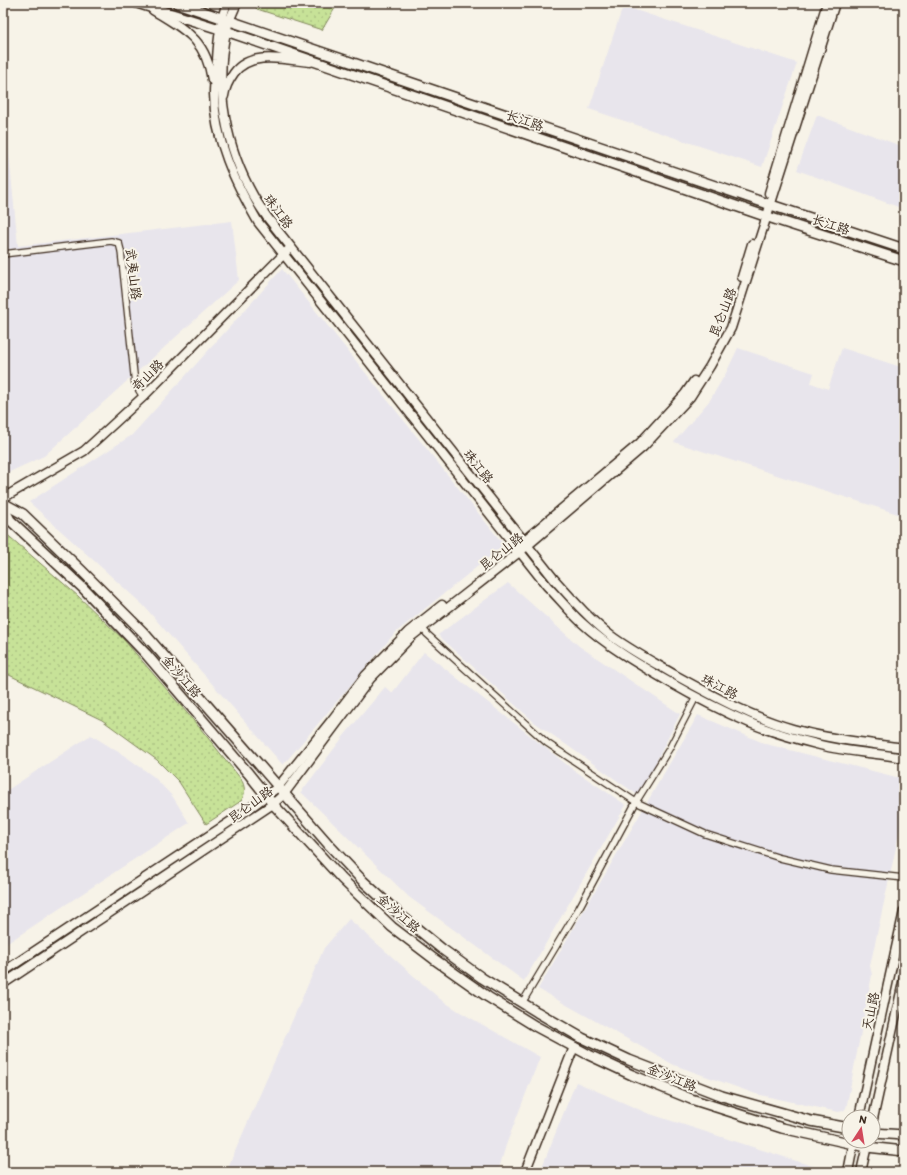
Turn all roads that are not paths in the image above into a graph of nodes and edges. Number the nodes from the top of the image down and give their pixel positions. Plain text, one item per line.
1 (137, 3) edge
2 (177, 3) edge
3 (227, 3) edge
4 (237, 3) edge
5 (828, 3) edge
6 (835, 3) edge
7 (147, 6) junction
8 (226, 19) junction
9 (223, 30) junction
10 (317, 63) junction
11 (214, 93) junction
12 (223, 103) junction
13 (768, 204) junction
14 (764, 216) junction
15 (291, 247) junction
16 (904, 249) edge
17 (284, 253) junction
18 (3, 254) edge
19 (904, 261) edge
20 (143, 397) junction
21 (3, 498) edge
22 (3, 503) edge
23 (3, 507) edge
24 (526, 544) junction
25 (518, 550) junction
26 (419, 623) junction
27 (696, 697) junction
28 (904, 747) edge
29 (892, 756) junction
30 (904, 758) edge
31 (904, 762) edge
32 (281, 790) junction
33 (267, 796) junction
34 (636, 802) junction
35 (273, 804) junction
36 (904, 878) edge
37 (904, 911) edge
38 (3, 972) edge
39 (904, 978) edge
40 (3, 984) edge
41 (522, 1003) junction
42 (574, 1047) junction
43 (861, 1109) edge
44 (875, 1109) edge
45 (841, 1127) edge
46 (881, 1133) edge
47 (904, 1135) edge
48 (841, 1139) edge
49 (881, 1147) edge
50 (853, 1149) edge
51 (867, 1149) edge
52 (904, 1151) edge
53 (524, 1172) edge
54 (848, 1172) edge
55 (862, 1172) edge

1 - 7 main road, 长江路
2 - 8 main road, 长江路
3 - 8 street
4 - 8 street
5 - 13 street, 昆仑山路
6 - 13 street, 昆仑山路
7 - 9 main road, 长江路
7 - 11 street
8 - 9 street, 珠江路
8 - 13 main road, 长江路
9 - 10 main road, 长江路
9 - 11 street
9 - 12 street, 珠江路
10 - 12 street
10 - 14 main road, 长江路
11 - 17 street
12 - 15 street, 珠江路
13 - 14 street, 昆仑山路
13 - 16 main road, 长江路
14 - 19 main road, 长江路
14 - 24 street, 昆仑山路
15 - 17 street, 奇山路
15 - 24 street, 珠江路
17 - 20 street, 奇山路
17 - 25 street
18 - 20 street, 武夷山路
20 - 21 street, 奇山路
22 - 32 main road, 金沙江路
23 - 33 main road, 金沙江路
24 - 25 street, 昆仑山路
24 - 28 street, 珠江路
25 - 26 street, 昆仑山路
25 - 27 street
25 - 32 street, 昆仑山路
26 - 32 street, 昆仑山路
26 - 34 street
27 - 29 street
27 - 34 street
29 - 30 street
29 - 31 street
32 - 33 street, 昆仑山路
32 - 35 street, 昆仑山路
32 - 41 main road, 金沙江路
33 - 35 main road, 金沙江路
33 - 38 street, 昆仑山路
34 - 36 street
34 - 41 street
35 - 40 street, 昆仑山路
35 - 42 main road, 金沙江路
37 - 43 street, 天山路
39 - 44 street, 天山路
41 - 45 main road, 金沙江路
42 - 48 main road, 金沙江路
42 - 53 street
46 - 47 main road
49 - 52 main road, 金沙江路
50 - 54 street
51 - 55 street

